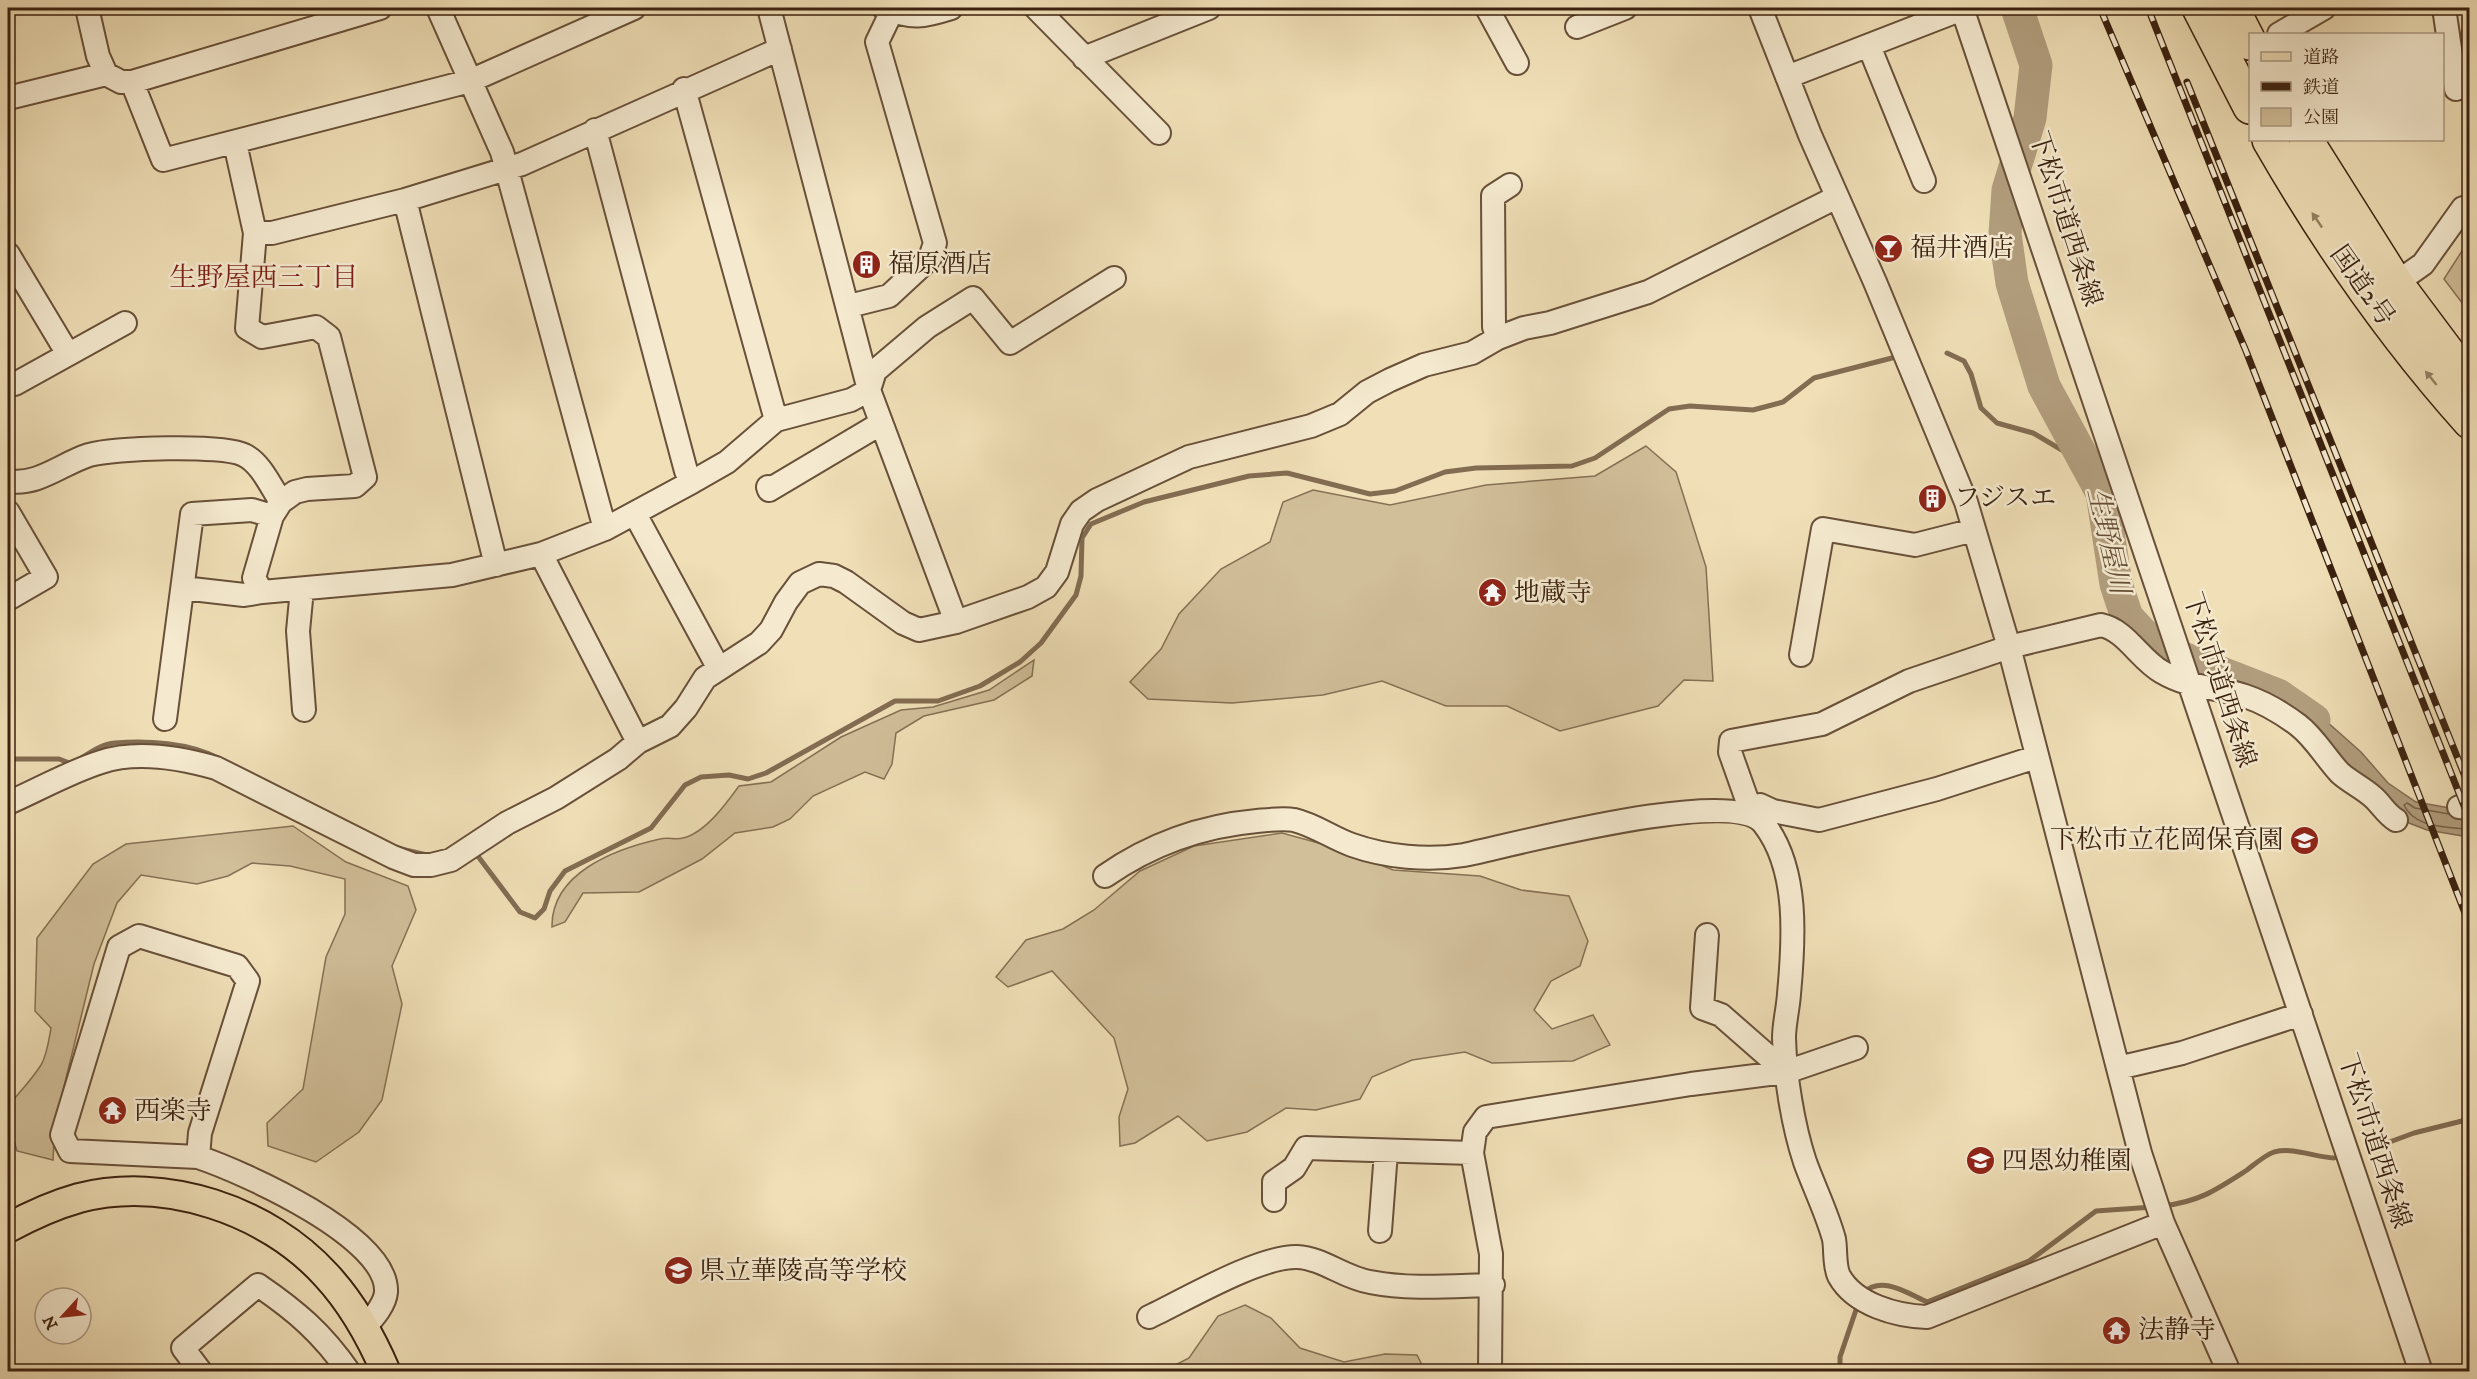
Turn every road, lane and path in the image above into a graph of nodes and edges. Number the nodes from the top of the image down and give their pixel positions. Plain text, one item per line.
1 (87, 8) edge
2 (380, 8) edge
3 (438, 8) edge
4 (634, 8) edge
5 (769, 8) edge
6 (951, 8) edge
7 (1036, 8) edge
8 (1209, 8) edge
9 (1487, 8) edge
10 (1625, 8) edge
11 (1760, 8) edge
12 (1963, 8) edge
13 (2199, 8) edge
14 (2232, 8) edge
15 (2324, 8) edge
16 (2444, 8) edge
17 (888, 9) edge
18 (1577, 27) dead end
19 (2281, 33) edge
20 (2249, 41) edge
21 (1869, 46) junction
22 (780, 49) junction
23 (1084, 58) junction
24 (2239, 59) edge
25 (1517, 63) dead end
26 (106, 74) junction
27 (1787, 77) junction
28 (470, 81) junction
29 (132, 82) junction
30 (684, 89) junction
31 (2456, 89) dead end
32 (8, 98) edge
33 (2249, 103) edge
34 (595, 130) junction
35 (1159, 133) dead end
36 (2270, 141) edge
37 (2307, 141) edge
38 (234, 143) junction
39 (506, 169) junction
40 (1924, 181) dead end
41 (1510, 184) dead end
42 (1837, 197) junction
43 (405, 200) junction
44 (2463, 208) dead end
45 (255, 233) junction
46 (8, 254) edge
47 (1114, 278) dead end
48 (2396, 283) junction
49 (849, 306) junction
50 (125, 323) dead end
51 (1498, 338) junction
52 (68, 354) junction
53 (2469, 382) edge
54 (15, 384) dead end
55 (869, 390) junction
56 (776, 420) junction
57 (2469, 422) edge
58 (880, 424) junction
59 (8, 481) edge
60 (692, 482) junction
61 (768, 487) dead end
62 (276, 509) junction
63 (8, 512) edge
64 (635, 514) junction
65 (604, 529) junction
66 (1974, 530) junction
67 (541, 554) junction
68 (496, 565) junction
69 (183, 588) junction
70 (302, 589) junction
71 (262, 592) junction
72 (8, 600) edge
73 (956, 622) junction
74 (2009, 648) junction
75 (1801, 655) dead end
76 (718, 667) junction
77 (2188, 680) junction
78 (304, 710) dead end
79 (165, 719) dead end
80 (638, 742) junction
81 (2036, 757) junction
82 (8, 803) edge
83 (1751, 812) junction
84 (2396, 820) dead end
85 (1105, 876) dead end
86 (1707, 935) dead end
87 (2301, 1014) junction
88 (1856, 1048) dead end
89 (2118, 1068) junction
90 (1786, 1072) junction
91 (1386, 1152) junction
92 (1472, 1153) junction
93 (198, 1157) junction
94 (1274, 1200) dead end
95 (2163, 1223) junction
96 (8, 1228) edge
97 (1380, 1231) dead end
98 (1493, 1286) junction
99 (1149, 1317) dead end
100 (365, 1327) junction
101 (201, 1371) edge
102 (349, 1371) edge
103 (386, 1371) edge
104 (1490, 1371) edge
105 (2229, 1371) edge
106 (2421, 1371) edge

1 - 26 street
2 - 29 street
3 - 28 street
4 - 28 street
5 - 22 street
6 - 17 street
7 - 23 street
8 - 23 street
9 - 25 street
10 - 18 street
11 - 27 street
12 - 21 street
12 - 77 street, 下松市道西条線
13 - 24 highway
14 - 20 highway
15 - 19 street
16 - 31 street
17 - 49 street
21 - 27 street
21 - 40 street
22 - 30 street
22 - 49 street
23 - 35 street
24 - 33 highway
26 - 29 street
26 - 32 street
27 - 42 street
28 - 38 street
28 - 39 street
29 - 38 street
30 - 34 street
30 - 56 street
34 - 39 street
34 - 60 street
57 -> 36 highway, 国道2号
37 - 48 highway, 国道2号
38 - 45 street
39 - 43 street
39 - 65 street
41 - 51 street
42 - 51 street
42 - 66 street
43 - 45 street
43 - 68 street
44 - 48 street
45 - 62 street
46 - 52 street
47 - 55 street
48 - 53 highway, 国道2号
49 - 55 street
50 - 52 street
51 - 73 street
52 - 54 street
55 - 56 street
55 - 58 street
56 - 60 street
58 - 61 street
58 - 73 street
59 - 62 street
60 - 64 street
62 - 69 street
62 - 71 street
63 - 72 street
64 - 65 street
64 - 76 street
65 - 67 street
66 - 74 street
66 - 75 street
67 - 68 street
67 - 80 street
68 - 70 street
69 - 71 street
69 - 79 street
70 - 71 street
70 - 78 street
73 - 76 street
74 - 77 street
74 - 81 street
74 - 83 street
76 - 80 street
77 - 84 street
77 - 87 street, 下松市道西条線
80 - 82 street
81 - 83 street
81 - 89 street
83 - 85 street
83 - 90 street
86 - 90 street
87 - 89 street
87 - 106 street, 下松市道西条線
88 - 90 street
89 - 95 street
90 - 92 street
90 - 95 street
91 - 92 street
91 - 94 street
91 - 97 street
92 - 98 street
93 - 93 street
93 - 100 street
95 - 105 street
96 - 100 main road
98 - 99 street
98 - 104 street
100 - 103 main road
101 - 102 street

